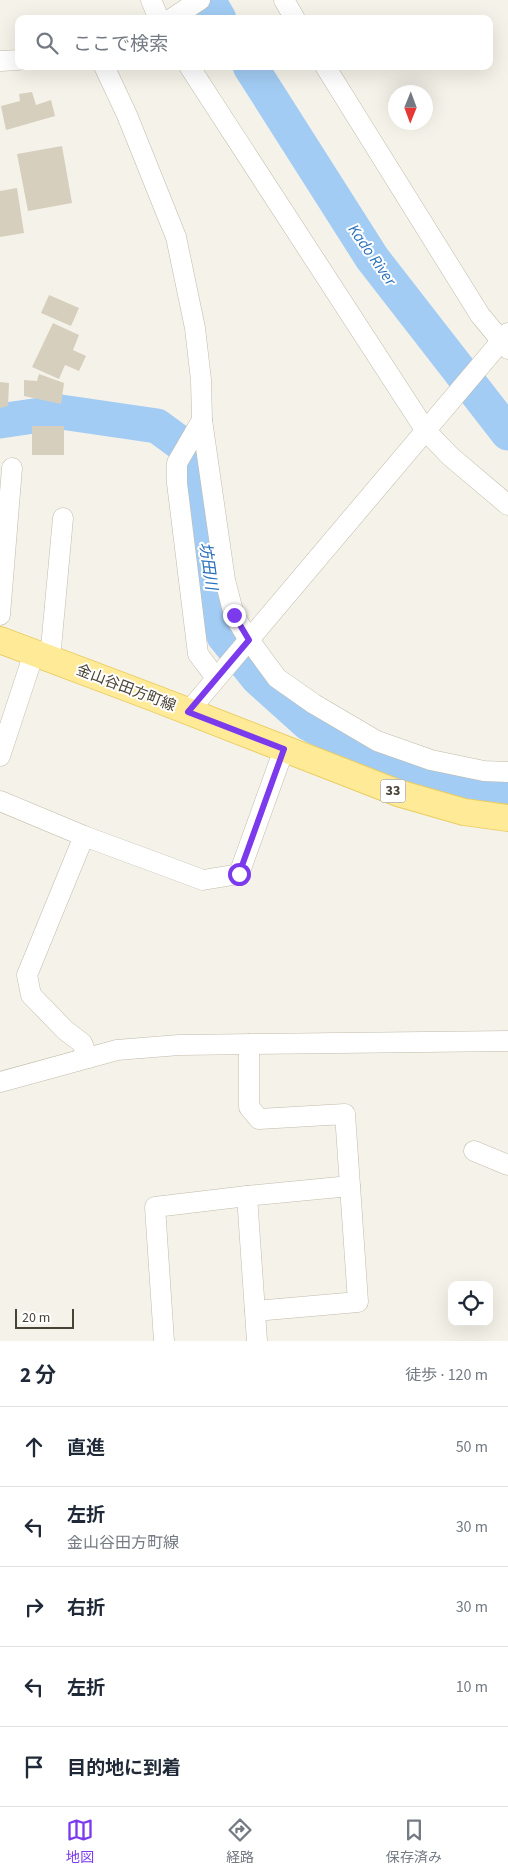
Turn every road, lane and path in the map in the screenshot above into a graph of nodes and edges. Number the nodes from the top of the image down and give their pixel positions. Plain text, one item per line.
1 (151, 0) edge
2 (200, 0) edge
3 (284, 0) edge
4 (157, 15) edge
5 (177, 15) edge
6 (293, 15) edge
7 (15, 60) edge
8 (0, 61) edge
9 (106, 70) edge
10 (192, 70) edge
11 (327, 70) edge
12 (503, 342) edge
13 (202, 420) junction
14 (428, 429) junction
15 (12, 468) dead end
16 (508, 505) edge
17 (63, 518) dead end
18 (0, 615) edge
19 (0, 640) edge
20 (246, 643) junction
21 (42, 656) junction
22 (220, 673) junction
23 (188, 712) junction
24 (284, 749) junction
25 (0, 756) edge
26 (508, 772) edge
27 (0, 802) edge
28 (508, 818) edge
29 (84, 836) junction
30 (508, 1041) edge
31 (249, 1044) junction
32 (88, 1058) junction
33 (0, 1082) edge
34 (474, 1151) dead end
35 (508, 1165) edge
36 (350, 1186) junction
37 (247, 1196) junction
38 (255, 1311) junction
39 (164, 1341) edge
40 (257, 1341) edge

1 - 4 street
2 - 5 street
3 - 6 street
7 - 8 street
9 - 13 street
10 - 14 street
11 - 12 street
12 - 14 street
13 - 20 street
13 - 22 street
14 - 16 street
14 - 20 street
15 - 18 street
17 - 21 street
19 - 21 main road, 金山谷田方町線 / 33
20 - 22 street
20 - 26 street
21 - 23 main road, 金山谷田方町線 / 33
21 - 25 street
22 - 23 street
23 - 24 main road, 金山谷田方町線 / 33
24 - 28 main road, 金山谷田方町線 / 33
24 - 29 street
27 - 29 street
29 - 32 street
30 - 31 street
31 - 32 street
31 - 36 street
32 - 33 street
34 - 35 street
36 - 37 street
36 - 38 street
37 - 38 street
37 - 39 street
38 - 40 street

